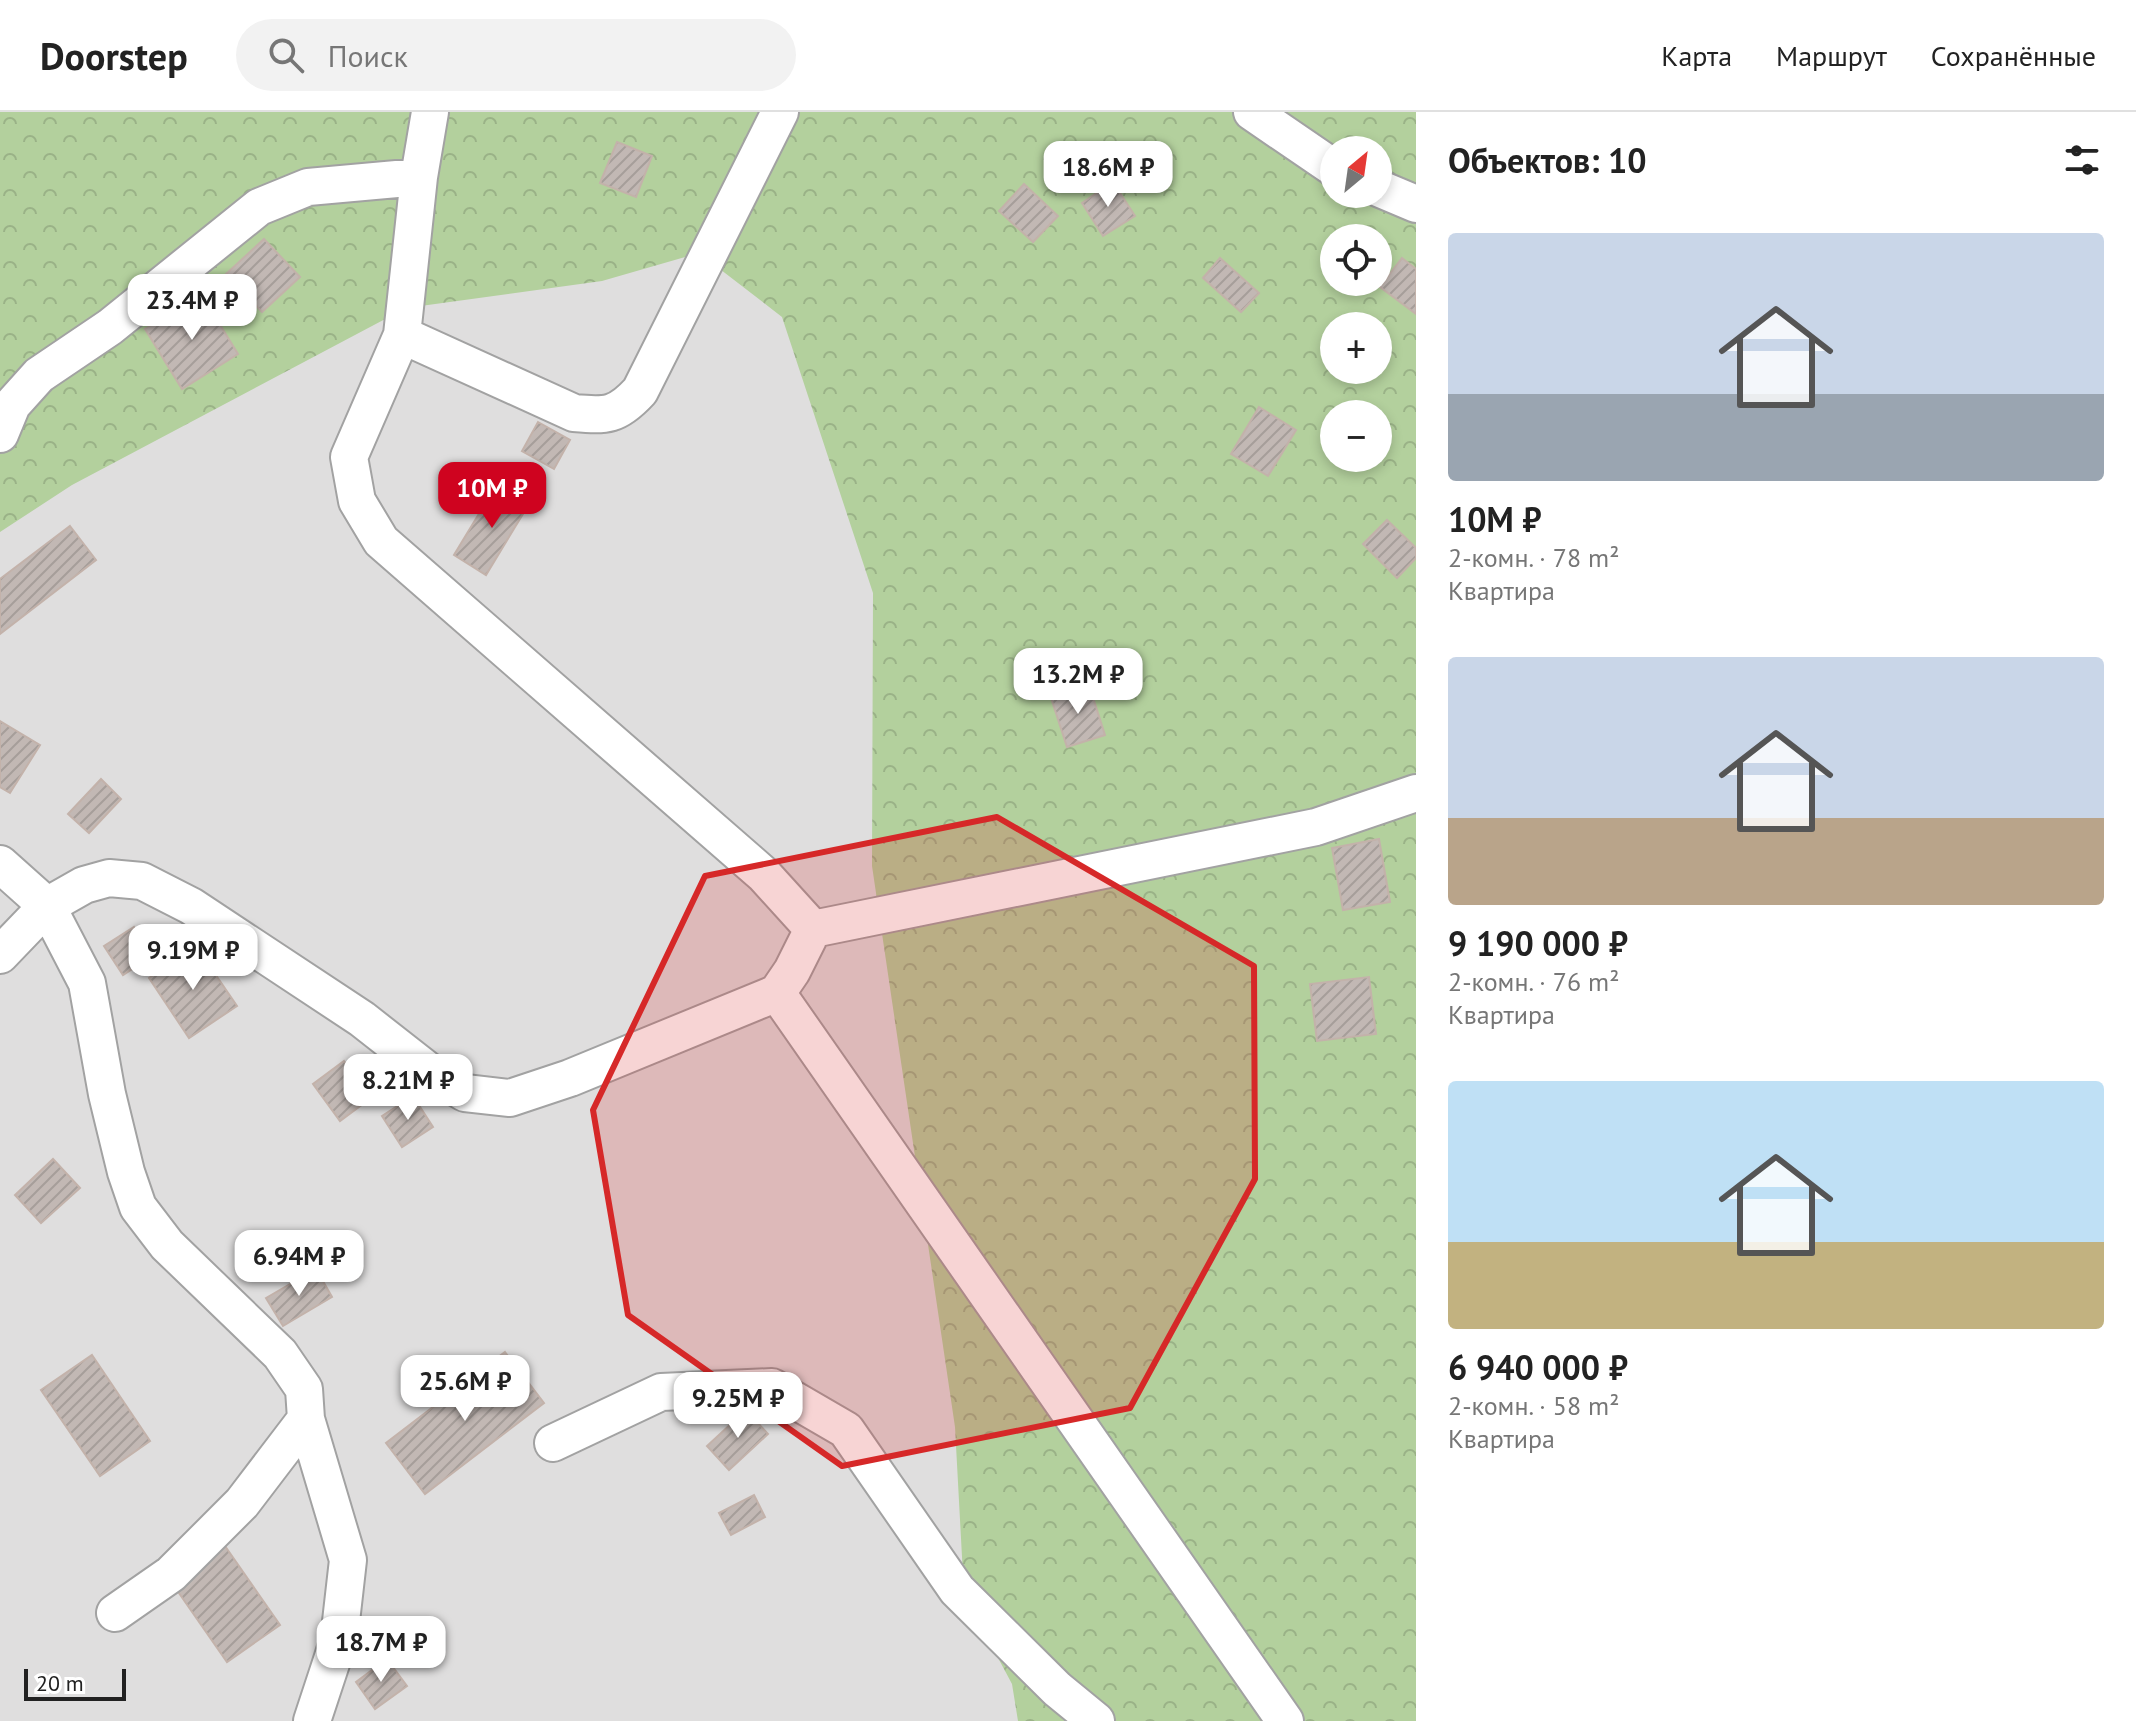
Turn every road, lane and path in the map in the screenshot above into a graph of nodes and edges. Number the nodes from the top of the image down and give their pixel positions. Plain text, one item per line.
1 (430, 112) edge
2 (780, 112) edge
3 (1252, 112) edge
4 (1320, 158) edge
5 (419, 177) junction
6 (1392, 194) edge
7 (1416, 204) edge
8 (402, 335) junction
9 (0, 434) edge
10 (1416, 793) edge
11 (0, 864) edge
12 (47, 906) junction
13 (813, 929) junction
14 (0, 955) edge
15 (777, 993) junction
16 (306, 1419) junction
17 (553, 1443) dead end
18 (115, 1613) dead end
19 (312, 1721) edge
20 (1096, 1721) edge
21 (1285, 1721) edge

1 - 5 street
2 - 8 street
3 - 4 street
5 - 8 street
5 - 9 street
6 - 7 street
8 - 13 street
10 - 13 street
11 - 12 street
12 - 14 street
12 - 15 street
12 - 16 street
13 - 15 street
15 - 21 street
16 - 18 street
16 - 19 street
17 - 20 street

